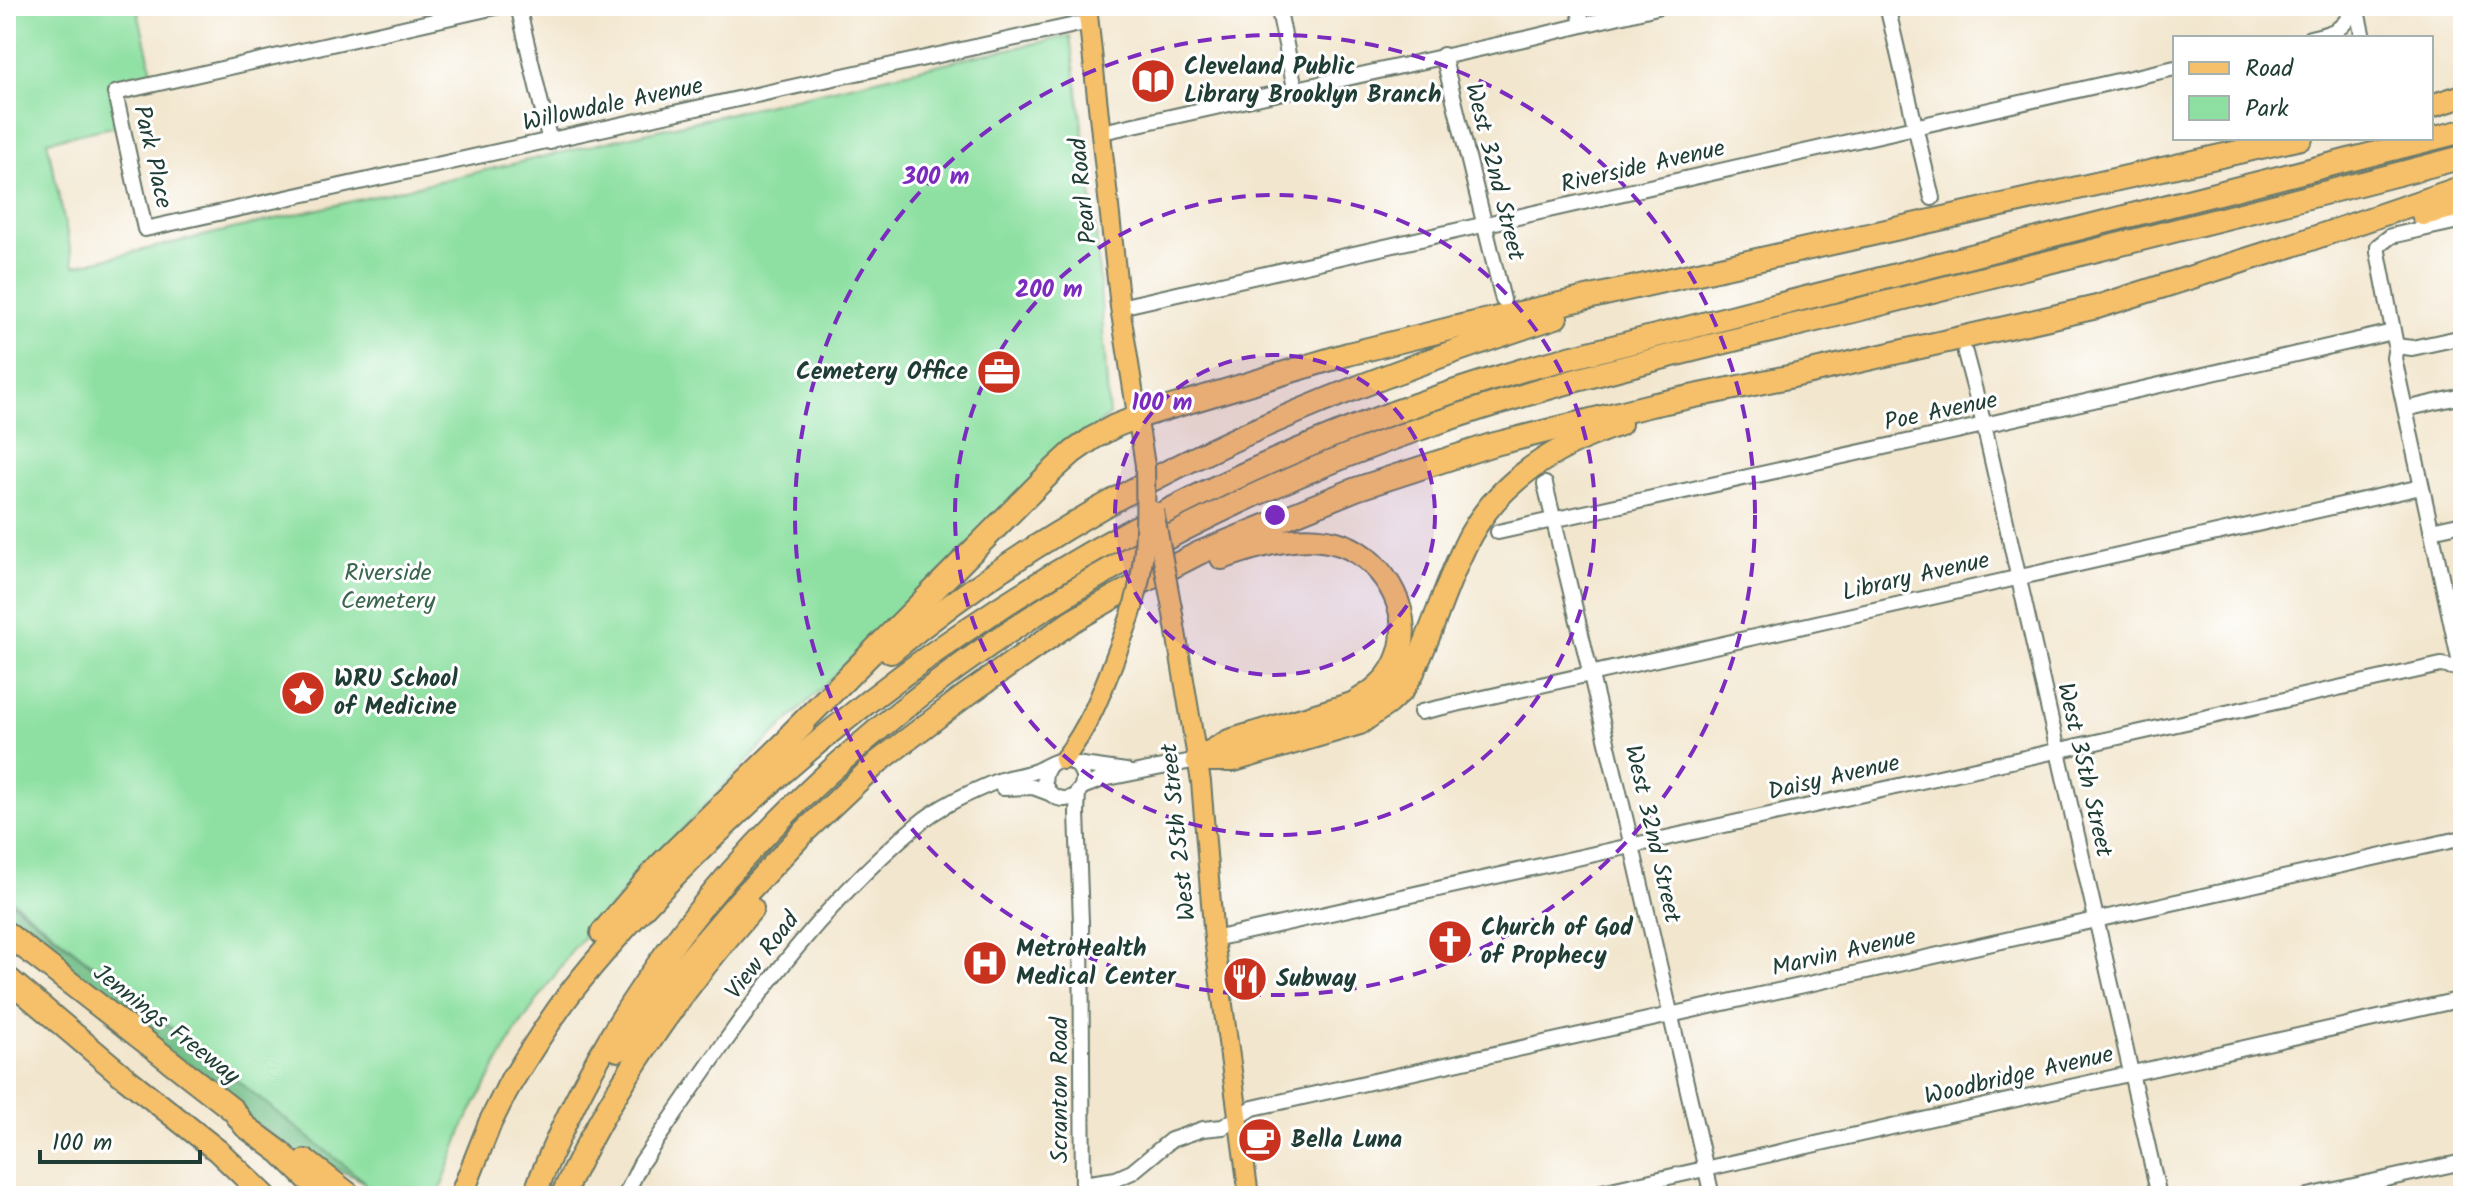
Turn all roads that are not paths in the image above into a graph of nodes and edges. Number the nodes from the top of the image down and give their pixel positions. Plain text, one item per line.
1 (500, 6) edge
2 (518, 6) edge
3 (1278, 6) edge
4 (1578, 6) edge
5 (1661, 6) edge
6 (1887, 6) edge
7 (2355, 6) edge
8 (1088, 14) edge
9 (1582, 24) junction
10 (2320, 36) edge
11 (2362, 36) edge
12 (1443, 55) junction
13 (2173, 68) edge
14 (1295, 88) junction
15 (2463, 96) edge
16 (2463, 103) edge
17 (2433, 108) edge
18 (2433, 109) edge
19 (1915, 127) junction
20 (2463, 131) edge
21 (1102, 132) junction
22 (2433, 139) edge
23 (2292, 140) edge
24 (2428, 140) edge
25 (550, 142) junction
26 (2463, 157) edge
27 (2463, 187) edge
28 (1932, 198) dead end
29 (2463, 204) edge
30 (2463, 220) edge
31 (1484, 224) junction
32 (145, 229) joint
33 (2293, 245) junction
34 (1695, 275) junction
35 (1503, 300) dead end
36 (1120, 307) junction
37 (2463, 337) edge
38 (2395, 339) junction
39 (1965, 353) dead end
40 (1793, 376) junction
41 (2463, 396) edge
42 (2405, 409) junction
43 (1138, 417) junction
44 (1984, 425) junction
45 (1144, 456) junction
46 (1545, 484) dead end
47 (2421, 487) junction
48 (1553, 519) junction
49 (2463, 523) edge
50 (2431, 530) junction
51 (1498, 532) dead end
52 (2018, 577) junction
53 (1041, 642) junction
54 (2462, 669) edge
55 (1589, 673) junction
56 (962, 698) junction
57 (1421, 712) dead end
58 (791, 734) junction
59 (2057, 749) junction
60 (1197, 760) junction
61 (1063, 763) junction
62 (1134, 772) junction
63 (1080, 789) junction
64 (983, 790) junction
65 (1052, 795) junction
66 (2463, 838) edge
67 (1078, 840) junction
68 (1632, 846) junction
69 (2095, 919) junction
70 (6, 933) edge
71 (1214, 939) junction
72 (6, 979) edge
73 (2463, 999) edge
74 (1672, 1015) junction
75 (2132, 1073) junction
76 (507, 1089) junction
77 (233, 1110) junction
78 (1238, 1117) junction
79 (553, 1147) junction
80 (2463, 1162) edge
81 (1705, 1168) junction
82 (1083, 1190) edge
83 (265, 1196) edge
84 (325, 1196) edge
85 (351, 1196) edge
86 (461, 1196) edge
87 (534, 1196) edge
88 (562, 1196) edge
89 (625, 1196) edge
90 (1249, 1196) edge
91 (1584, 1196) edge
92 (1712, 1196) edge
93 (2159, 1196) edge
94 (2308, 1196) edge

1 - 32 street, Park Place
2 - 25 street
3 - 14 street
4 - 9 street
5 - 9 street
6 - 19 street
7 - 10 street
7 - 11 street
8 - 21 main road, Pearl Road
8 - 25 street, Willowdale Avenue
9 - 12 street
12 - 14 street
12 - 31 street, West 32nd Street
13 - 19 street, Riverside Avenue
14 - 21 street
15 - 17 highway
16 - 18 highway
19 - 28 street
19 - 31 street, Riverside Avenue
20 - 22 highway
21 - 36 main road, Pearl Road
23 - 34 highway
24 - 76 highway
25 - 32 street, Willowdale Avenue
26 - 79 highway
27 - 33 highway
29 - 33 highway
30 - 38 street
31 - 35 street, West 32nd Street
31 - 36 street, Riverside Avenue
33 - 40 highway
34 - 43 highway
34 - 58 highway
36 - 43 main road, Pearl Road
37 - 38 street, Poe Avenue
38 - 42 street
38 - 44 street, Poe Avenue
39 - 44 street, West 35th Street
40 - 53 highway
40 - 60 highway
41 - 42 street
42 - 47 street
43 - 45 main road, Pearl Road
43 - 58 highway
44 - 48 street, Poe Avenue
44 - 52 street, West 35th Street
45 - 60 main road, West 25th Street, bridge
45 - 61 main road, bridge
46 - 48 street, West 32nd Street
47 - 50 street
47 - 52 street, Library Avenue
48 - 51 street, Poe Avenue
48 - 55 street, West 32nd Street
49 - 50 street
50 - 54 street
52 - 55 street, Library Avenue
52 - 59 street, West 35th Street
53 - 56 highway
53 - 60 highway
54 - 59 street, Daisy Avenue
55 - 57 street, Library Avenue
55 - 68 street, West 32nd Street
56 - 79 highway
56 - 88 highway
58 - 76 highway
59 - 68 street, Daisy Avenue
59 - 69 street, West 35th Street
60 - 62 street
60 - 71 main road, West 25th Street
61 - 62 street
61 - 63 street
61 - 64 street, View Road
61 - 65 street
62 - 63 street
63 - 65 street
63 - 67 street, Scranton Road
64 - 65 street, View Road
64 - 89 street, View Road
65 - 67 street, Scranton Road
66 - 69 street, Marvin Avenue
67 - 82 street, Scranton Road
68 - 71 street, Daisy Avenue
68 - 74 street, West 32nd Street
69 - 74 street, Marvin Avenue
69 - 75 street, West 35th Street
70 - 77 highway, Jennings Freeway
71 - 78 main road, West 25th Street
72 - 83 highway
73 - 75 street, Woodbridge Avenue
74 - 78 street, Marvin Avenue
74 - 81 street, West 32nd Street
75 - 81 street, Woodbridge Avenue
75 - 93 street, West 35th Street
76 - 86 highway
77 - 84 highway, Jennings Freeway
77 - 85 highway
78 - 82 street, Marvin Avenue
78 - 90 main road, West 25th Street
79 - 87 highway
80 - 94 street
81 - 91 street, Woodbridge Avenue
81 - 92 street, West 32nd Street

